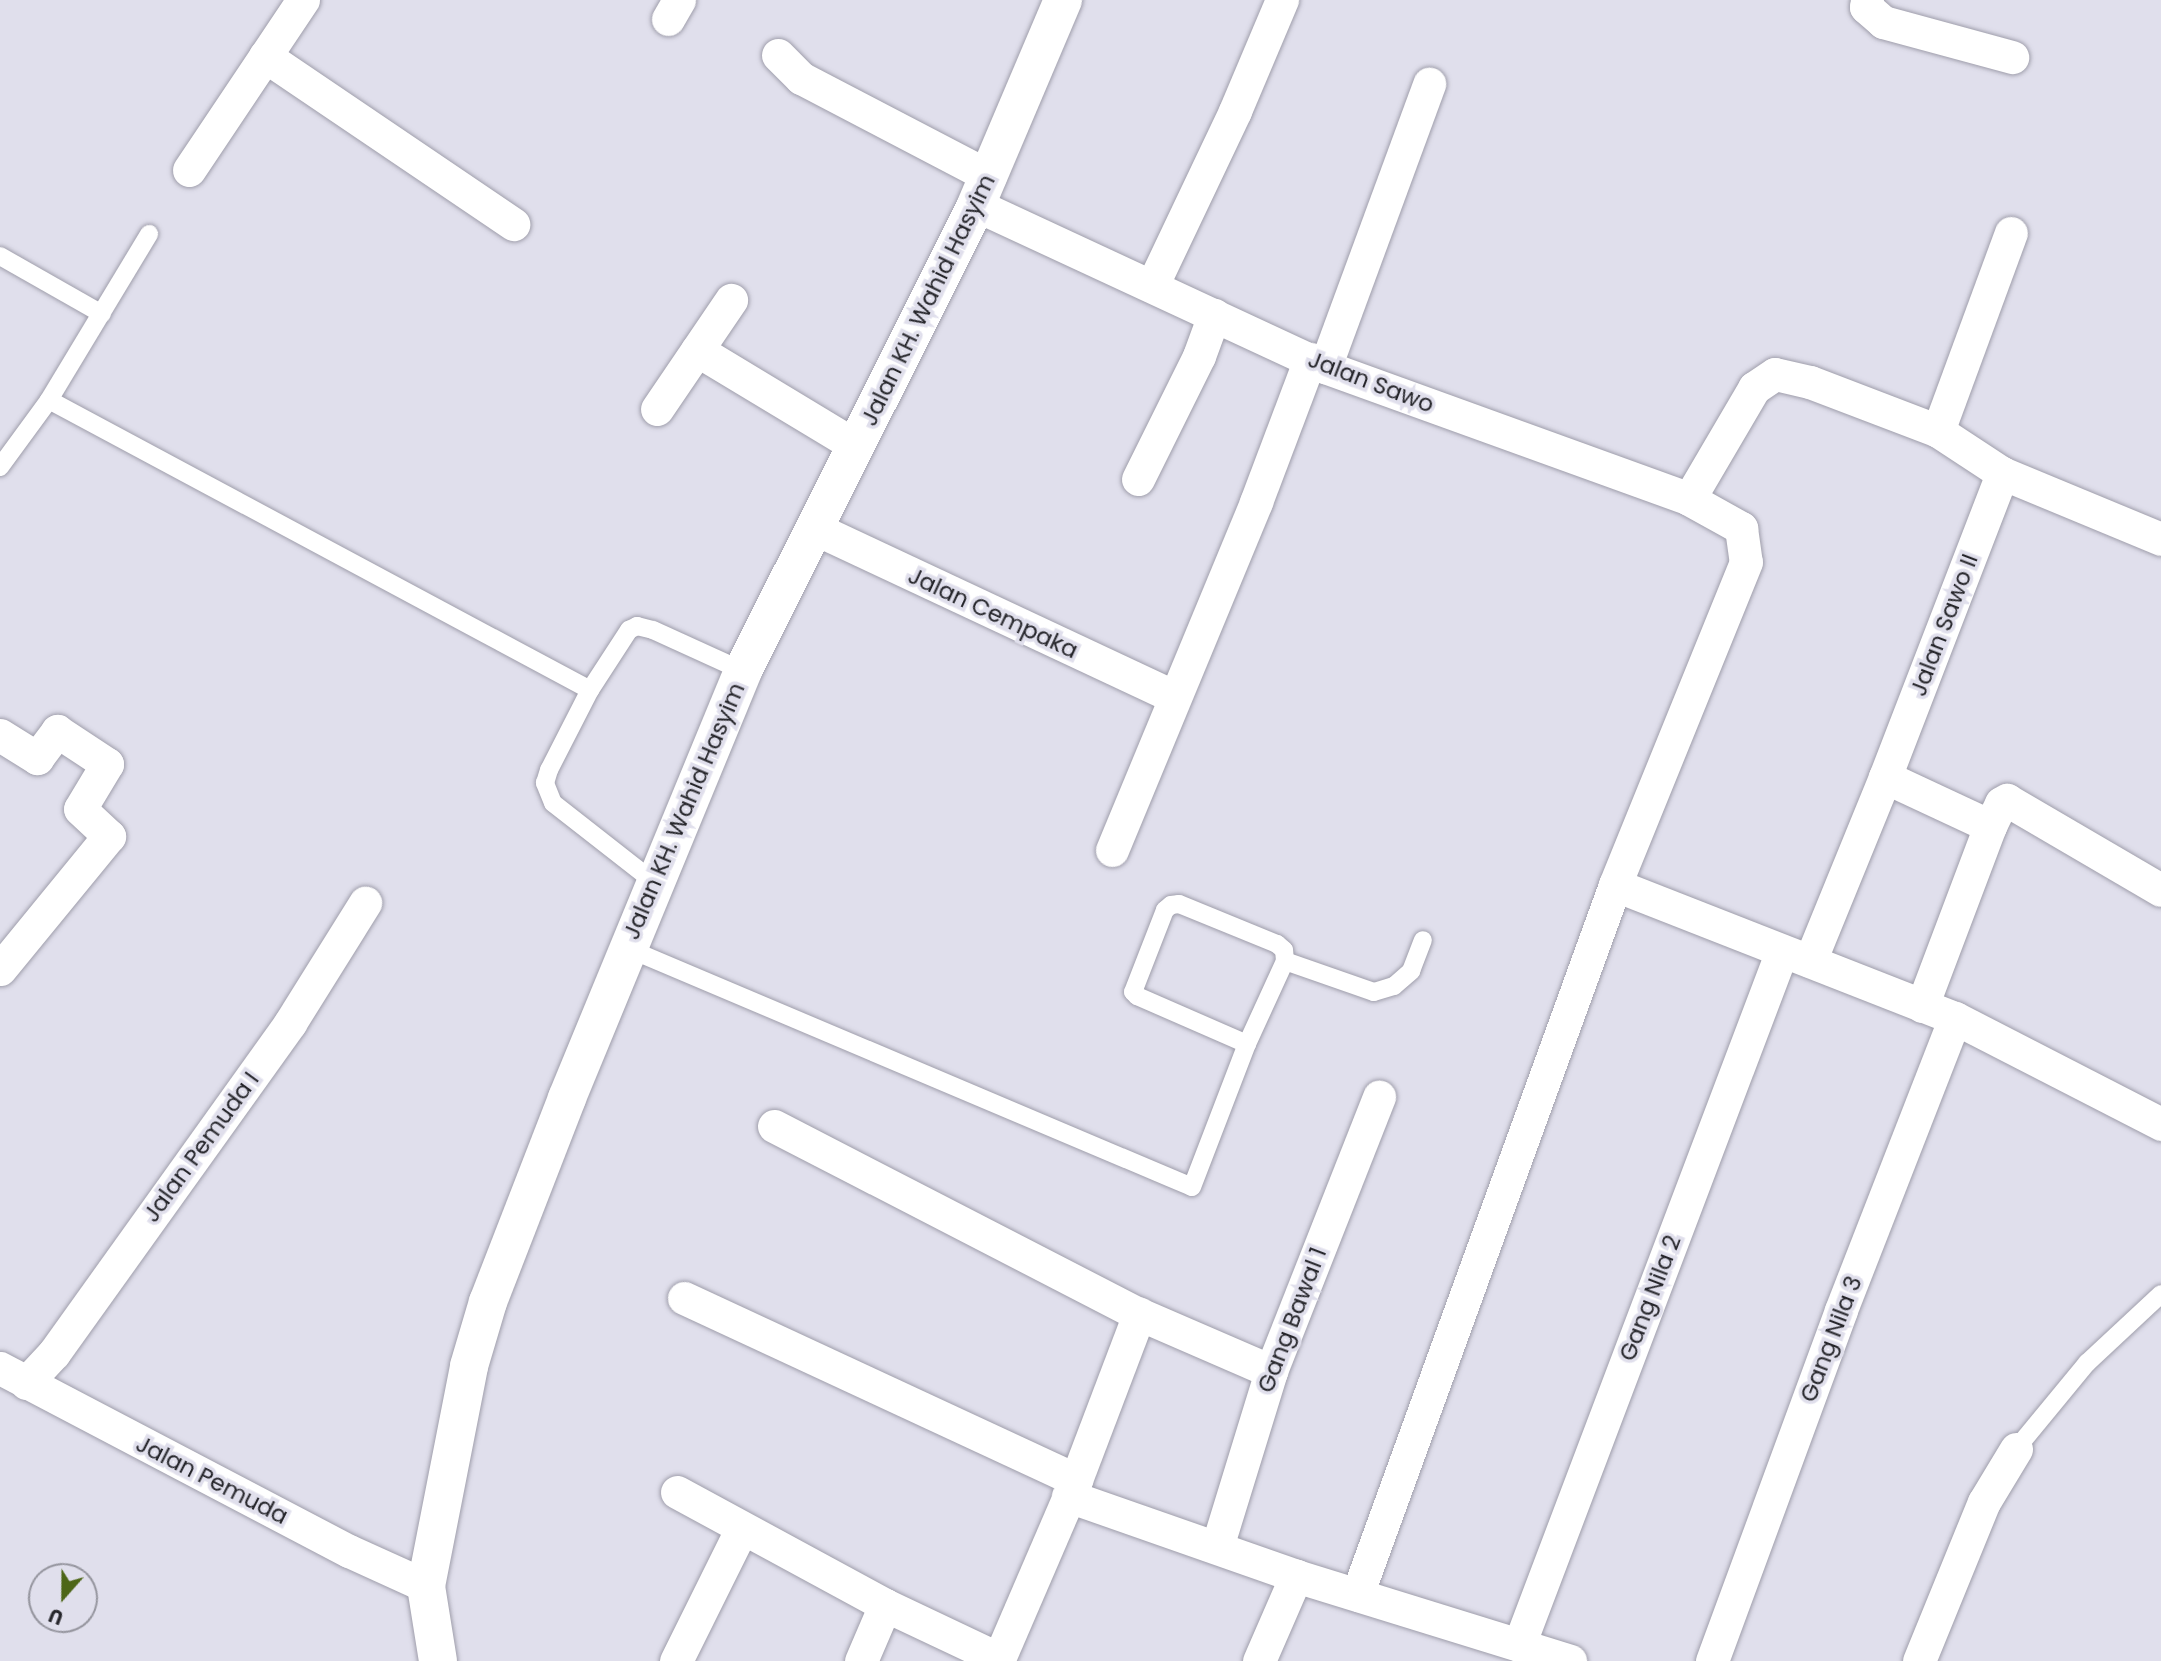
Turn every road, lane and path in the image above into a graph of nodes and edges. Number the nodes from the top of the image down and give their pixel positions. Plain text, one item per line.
1 (303, 0) edge
2 (1063, 0) edge
3 (1282, 0) edge
4 (1867, 0) edge
5 (778, 55) dead end
6 (265, 56) junction
7 (2012, 57) dead end
8 (1429, 84) dead end
9 (189, 170) dead end
10 (983, 191) junction
11 (513, 224) dead end
12 (2011, 233) dead end
13 (149, 234) dead end
14 (0, 256) edge
15 (1152, 286) junction
16 (731, 300) dead end
17 (102, 314) junction
18 (1214, 315) junction
19 (697, 350) junction
20 (1317, 363) junction
21 (49, 400) junction
22 (657, 409) dead end
23 (1938, 431) junction
24 (856, 446) junction
25 (0, 467) edge
26 (2002, 473) junction
27 (1138, 480) dead end
28 (1689, 499) junction
29 (814, 528) junction
30 (2161, 539) edge
31 (743, 671) junction
32 (590, 690) junction
33 (1173, 696) junction
34 (0, 735) edge
35 (1885, 777) junction
36 (1990, 826) junction
37 (1112, 850) dead end
38 (654, 882) junction
39 (1615, 885) junction
40 (2161, 890) edge
41 (365, 903) dead end
42 (1423, 940) dead end
43 (627, 948) junction
44 (1796, 956) junction
45 (1285, 961) junction
46 (0, 969) edge
47 (1923, 1006) junction
48 (1955, 1018) junction
49 (1247, 1044) junction
50 (1379, 1097) dead end
51 (2161, 1124) edge
52 (774, 1126) dead end
53 (2161, 1294) edge
54 (684, 1298) dead end
55 (1139, 1314) junction
56 (1271, 1371) junction
57 (13, 1376) edge
58 (2023, 1440) joint
59 (1072, 1488) junction
60 (677, 1492) dead end
61 (742, 1528) junction
62 (1217, 1547) junction
63 (1296, 1576) junction
64 (426, 1586) junction
65 (1357, 1595) junction
66 (885, 1605) junction
67 (1519, 1645) junction
68 (998, 1660) edge
69 (438, 1661) edge
70 (676, 1661) edge
71 (861, 1661) edge
72 (1259, 1661) edge
73 (1570, 1661) edge
74 (1712, 1661) edge
75 (1919, 1661) edge

1 - 6 street
2 - 10 street, Jalan KH. Wahid Hasyim
3 - 15 street
4 - 7 street
5 - 10 street, Jalan Sawo
6 - 9 street
6 - 11 street
8 - 20 street
10 - 15 street, Jalan Sawo
10 - 24 street, Jalan KH. Wahid Hasyim
12 - 23 street
13 - 17 lane
14 - 17 lane
15 - 18 street, Jalan Sawo
16 - 19 street
17 - 21 lane
18 - 20 street, Jalan Sawo
18 - 27 street
19 - 22 street
19 - 24 street
20 - 28 street, Jalan Sawo
20 - 33 street
21 - 25 lane
21 - 32 lane
23 - 26 street
23 - 28 street
24 - 29 street, Jalan KH. Wahid Hasyim
26 - 30 street
26 - 35 street, Jalan Sawo II
28 - 39 street, Jalan Sawo
29 - 31 street, Jalan KH. Wahid Hasyim
29 - 33 street, Jalan Cempaka
31 - 32 lane
31 - 38 street, Jalan KH. Wahid Hasyim
32 - 38 lane
33 - 37 street
34 - 46 street
35 - 36 street
35 - 44 street, Jalan Sawo II
36 - 40 street
36 - 47 street
38 - 43 street, Jalan KH. Wahid Hasyim
39 - 44 street
39 - 65 street
41 - 57 street, Jalan Pemuda I
42 - 45 lane
43 - 49 lane
43 - 64 street, Jalan KH. Wahid Hasyim
44 - 47 street
44 - 67 street, Gang Nila 2
45 - 49 lane
45 - 49 lane
47 - 48 street
48 - 51 street
48 - 74 street, Gang Nila 3
50 - 56 street, Gang Bawal 1
52 - 55 street
53 - 58 lane
54 - 59 street
55 - 56 street
55 - 59 street
56 - 62 street, Gang Bawal 1
57 - 64 street, Jalan Pemuda
58 - 75 street
59 - 62 street
59 - 68 street
60 - 61 street
61 - 66 street
61 - 70 street
62 - 63 street
63 - 65 street
63 - 72 street
64 - 69 street, Jalan KH. Wahid Hasyim
65 - 67 street
66 - 68 street
66 - 71 street
67 - 73 street

